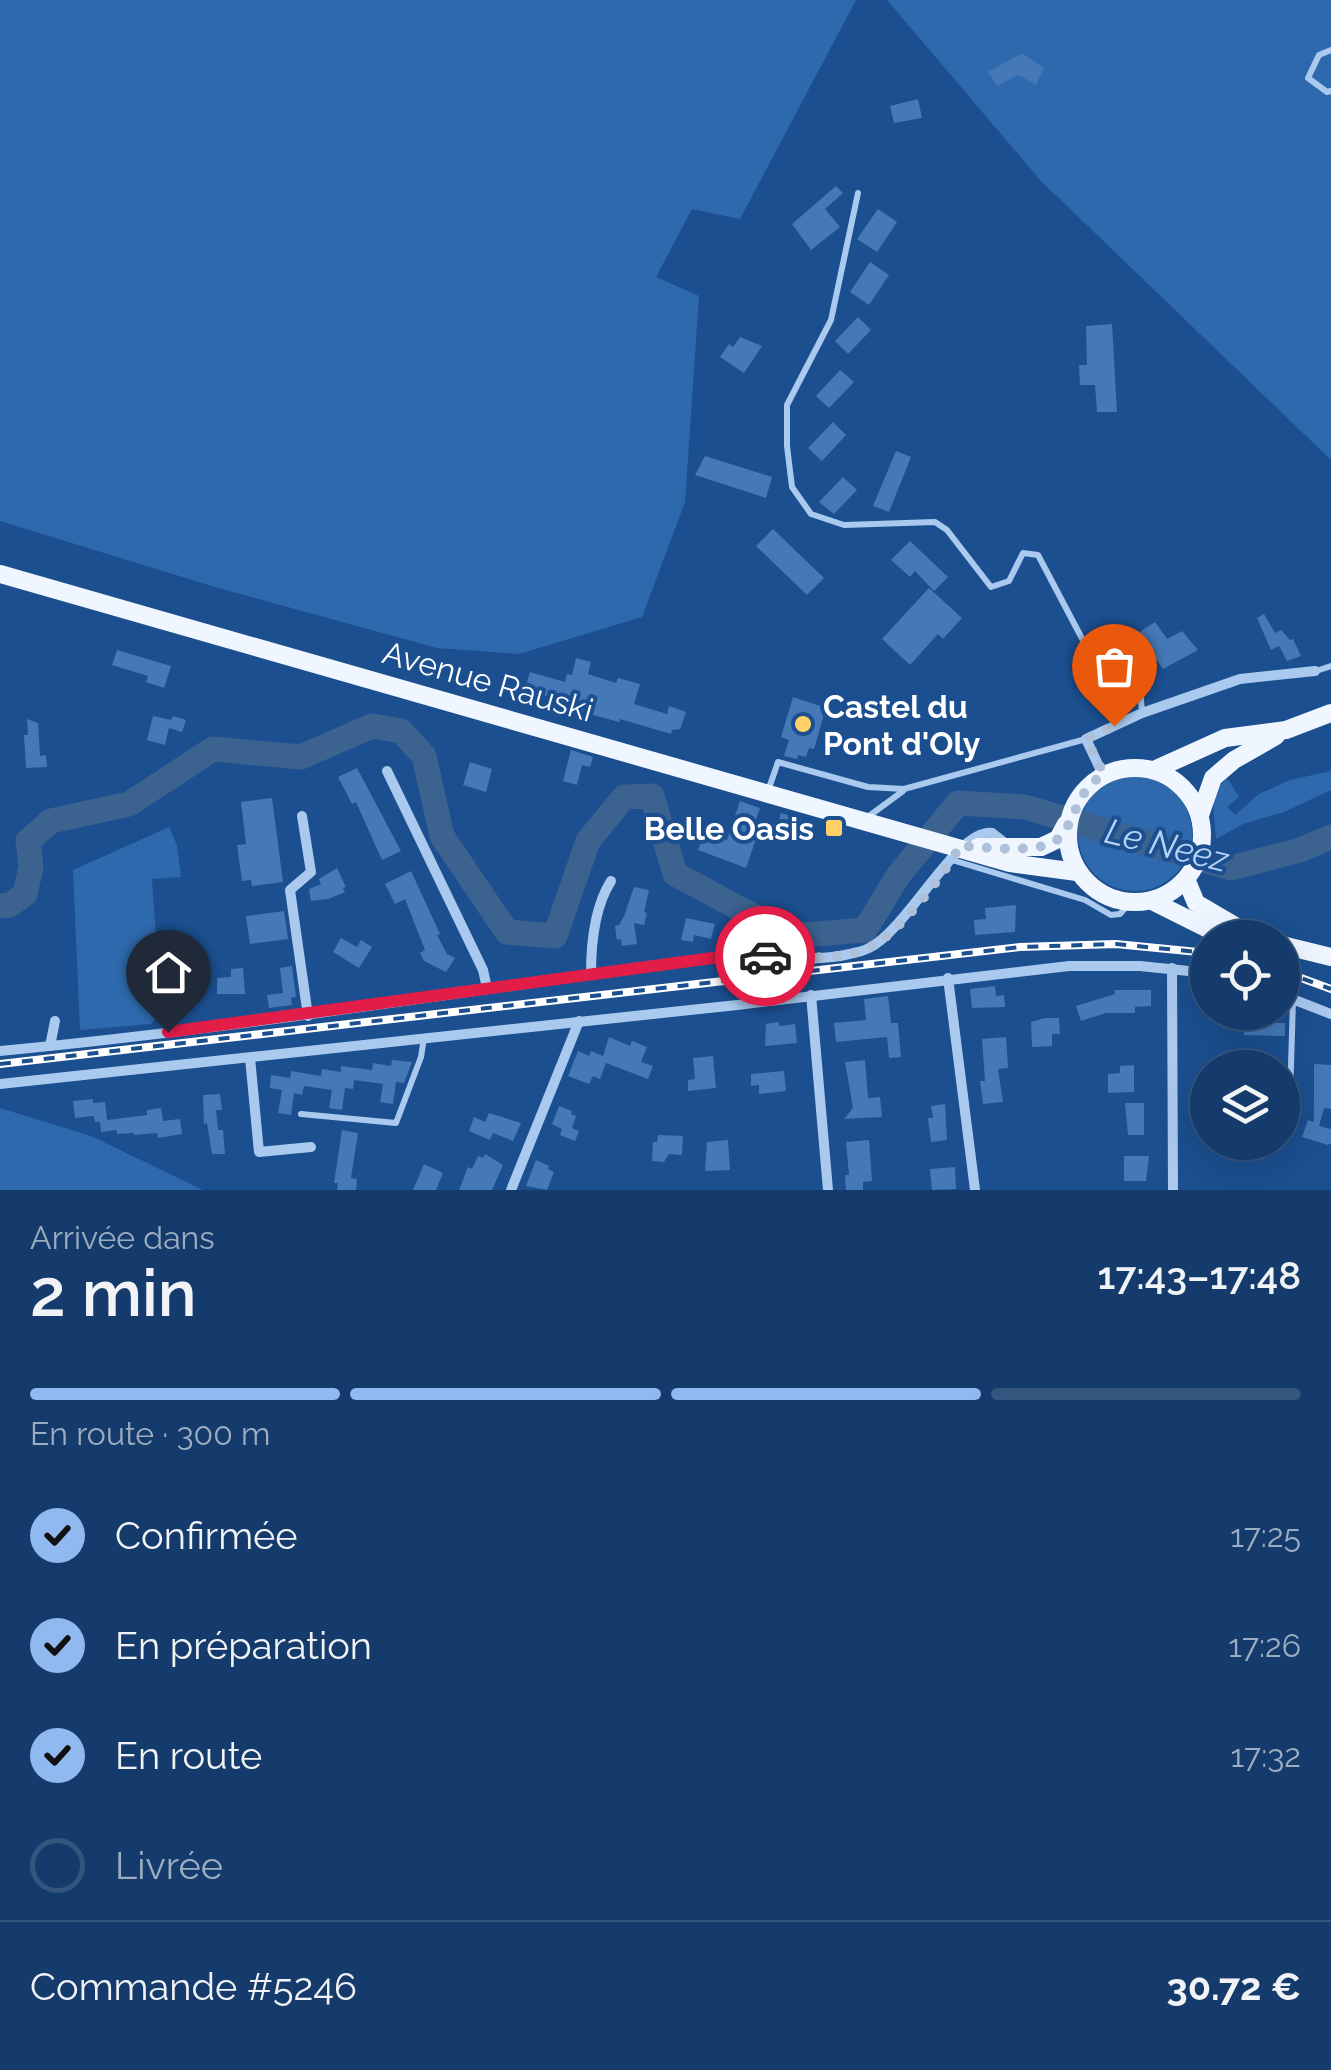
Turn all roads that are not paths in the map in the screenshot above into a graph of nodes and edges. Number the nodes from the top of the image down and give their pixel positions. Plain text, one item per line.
1 (1331, 50) edge
2 (1331, 92) edge
3 (858, 193) dead end
4 (0, 574) edge
5 (1331, 666) edge
6 (1315, 671) joint
7 (1142, 713) junction
8 (1331, 714) edge
9 (1286, 730) junction
10 (1086, 739) junction
11 (1154, 770) junction
12 (387, 771) dead end
13 (1104, 774) junction
14 (904, 789) junction
15 (768, 792) junction
16 (1071, 815) junction
17 (302, 816) dead end
18 (864, 820) junction
19 (1201, 824) junction
20 (952, 850) junction
21 (976, 866) junction
22 (1075, 867) junction
23 (1186, 879) junction
24 (612, 881) dead end
25 (1130, 901) junction
26 (1152, 901) junction
27 (1190, 920) edge
28 (1224, 920) edge
29 (1300, 949) edge
30 (1331, 957) edge
31 (1172, 968) junction
32 (1190, 970) edge
33 (591, 974) junction
34 (948, 978) junction
35 (487, 988) junction
36 (811, 995) junction
37 (1300, 1002) edge
38 (1331, 1014) edge
39 (308, 1016) junction
40 (54, 1021) dead end
41 (580, 1021) junction
42 (424, 1037) junction
43 (50, 1046) junction
44 (0, 1051) edge
45 (250, 1058) junction
46 (0, 1084) edge
47 (301, 1114) dead end
48 (311, 1146) dead end
49 (511, 1190) edge
50 (828, 1190) edge
51 (974, 1190) edge
52 (1174, 1190) edge

1 - 2 lane
3 - 7 lane
4 - 15 main road, Avenue Rauski
5 - 6 lane
6 - 7 street
7 - 10 street
8 - 9 main road
9 - 11 main road
9 - 19 main road
10 - 13 street
10 - 14 lane
11 - 13 main road
11 - 19 main road
12 - 35 street
13 - 16 main road
14 - 15 lane
14 - 18 lane
15 - 18 main road, Avenue Rauski
16 - 20 main road, Avenue Rauski
16 - 22 main road
17 - 39 street
18 - 20 main road, Avenue Rauski
19 - 23 main road
20 - 21 lane
20 - 21 lane
20 - 22 main road, Avenue Rauski
20 - 33 street
21 - 25 lane
22 - 25 main road
23 - 26 main road
23 - 28 main road
24 - 33 street
25 - 26 main road
26 - 27 main road
29 - 30 main road
31 - 32 street
31 - 34 street
31 - 52 street
33 - 35 street
34 - 36 street
34 - 51 street
35 - 39 street
36 - 41 street
36 - 50 street
37 - 38 street
39 - 43 street
40 - 43 street
41 - 42 street
41 - 49 street
42 - 45 street
42 - 47 lane
43 - 44 street
45 - 46 street
45 - 48 street

